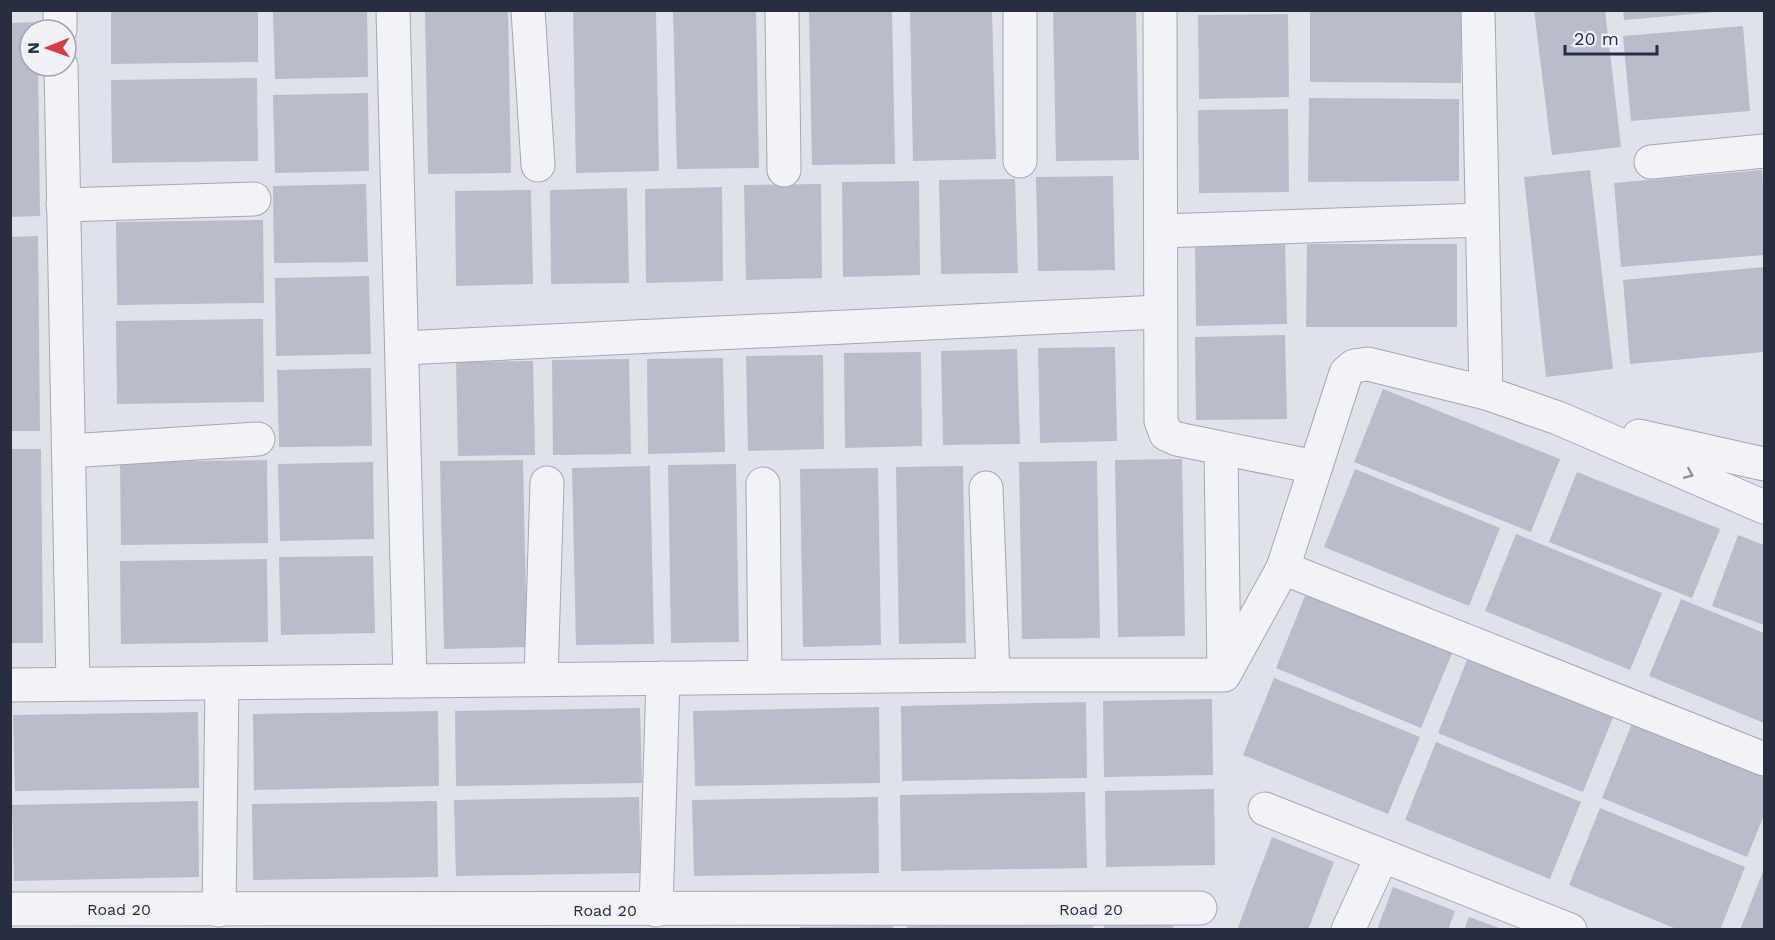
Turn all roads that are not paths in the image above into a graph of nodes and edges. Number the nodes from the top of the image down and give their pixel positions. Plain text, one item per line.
1 (393, 10) edge
2 (528, 10) edge
3 (782, 10) edge
4 (1020, 10) edge
5 (1160, 10) edge
6 (1478, 10) edge
7 (61, 78) edge
8 (1764, 151) edge
9 (1020, 161) dead end
10 (1651, 162) dead end
11 (538, 165) dead end
12 (784, 170) dead end
13 (254, 199) dead end
14 (63, 205) junction
15 (1482, 220) junction
16 (1161, 231) junction
17 (1160, 312) junction
18 (402, 348) junction
19 (1486, 393) junction
20 (1558, 418) junction
21 (258, 440) dead end
22 (1221, 450) junction
23 (69, 451) junction
24 (1764, 464) edge
25 (1315, 467) junction
26 (547, 483) dead end
27 (763, 484) dead end
28 (986, 488) dead end
29 (1764, 507) edge
30 (1283, 568) junction
31 (993, 675) junction
32 (1224, 675) junction
33 (765, 677) junction
34 (663, 678) junction
35 (540, 679) junction
36 (410, 681) junction
37 (222, 683) junction
38 (73, 684) junction
39 (10, 685) edge
40 (1764, 759) edge
41 (1265, 809) dead end
42 (1382, 856) junction
43 (1200, 908) dead end
44 (10, 909) edge
45 (219, 910) junction
46 (656, 910) junction
47 (1565, 929) edge
48 (1348, 930) edge

1 - 18 street
2 - 11 street
3 - 12 street
4 - 9 street
5 - 16 street
6 - 15 street
7 - 14 street
8 - 10 street
13 - 14 street
14 - 23 street
15 - 16 street
15 - 19 street
16 - 17 street
17 - 18 street
17 - 22 street
18 - 36 street
19 - 20 street
19 - 25 street
20 - 24 street
20 -> 29 street
21 - 23 street
22 - 25 street
22 - 32 street
23 - 38 street
25 - 30 street
26 - 35 street
27 - 33 street
28 - 31 street
30 - 32 street
30 - 40 street
31 - 32 street
31 - 33 street
33 - 34 street
34 - 35 street
34 - 46 street
35 - 36 street
36 - 37 street
37 - 38 street
37 - 45 street
38 - 39 street
41 - 42 street
42 - 47 street
42 - 48 street
43 - 46 street, Road 20
44 - 45 street, Road 20
45 - 46 street, Road 20

